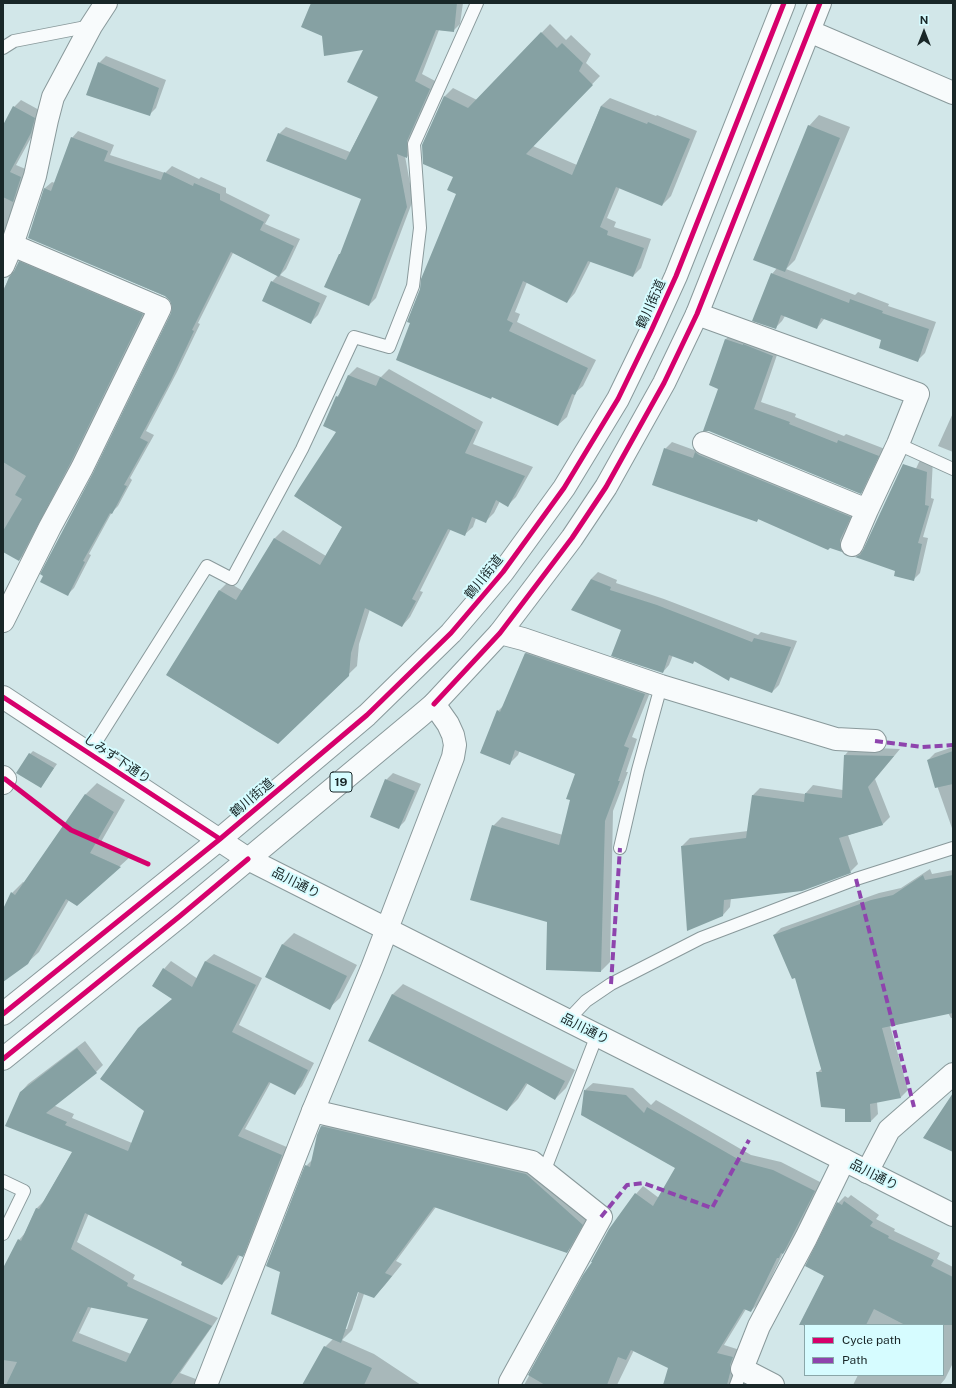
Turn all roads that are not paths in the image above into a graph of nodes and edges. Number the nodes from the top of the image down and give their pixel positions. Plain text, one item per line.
1 (106, 3) edge
2 (477, 3) edge
3 (784, 3) edge
4 (820, 3) edge
5 (91, 26) junction
6 (808, 32) junction
7 (3, 48) edge
8 (953, 92) edge
9 (12, 245) junction
10 (3, 266) edge
11 (697, 314) junction
12 (704, 442) dead end
13 (898, 444) junction
14 (953, 469) edge
15 (867, 510) junction
16 (852, 545) dead end
17 (3, 620) edge
18 (500, 633) junction
19 (661, 686) junction
20 (3, 697) edge
21 (434, 704) junction
22 (875, 741) dead end
23 (89, 753) junction
24 (3, 776) edge
25 (3, 783) edge
26 (220, 839) junction
27 (620, 848) dead end
28 (953, 848) edge
29 (248, 858) junction
30 (387, 929) junction
31 (3, 1014) edge
32 (568, 1020) junction
33 (597, 1035) junction
34 (3, 1059) edge
35 (953, 1074) edge
36 (313, 1111) junction
37 (844, 1160) junction
38 (544, 1172) junction
39 (867, 1172) junction
40 (3, 1181) edge
41 (953, 1215) edge
42 (3, 1234) edge
43 (739, 1377) edge
44 (509, 1384) edge
45 (206, 1385) edge
46 (773, 1385) edge

1 - 5 street
2 - 23 lane
3 - 26 street, 鶴川街道 / 19
4 - 6 street, 19
5 - 7 lane
5 - 9 street
6 - 8 street
6 - 11 street, 19
9 - 10 street
9 - 17 street
11 - 13 street
11 - 18 street, 19
12 - 15 street
13 - 14 lane
13 - 15 street
15 - 16 street
18 - 19 street
18 - 21 street, 19
19 - 22 street
19 - 27 lane
20 - 23 street, しみず下通り
21 - 29 street, 19
21 - 30 street
23 - 26 street, しみず下通り
24 - 25 street
26 - 29 street, 品川通り
26 - 31 street, 鶴川街道 / 19
28 - 32 lane
29 - 30 street, 品川通り
29 - 34 street, 19
30 - 32 street, 品川通り
30 - 36 street
32 - 33 street, 品川通り
33 - 37 street, 品川通り
33 - 38 lane
35 - 39 street
36 - 38 street
36 - 45 street
37 - 39 street, 品川通り
37 - 43 street
38 - 44 street
39 - 41 street, 品川通り
40 - 42 lane
43 - 46 street

